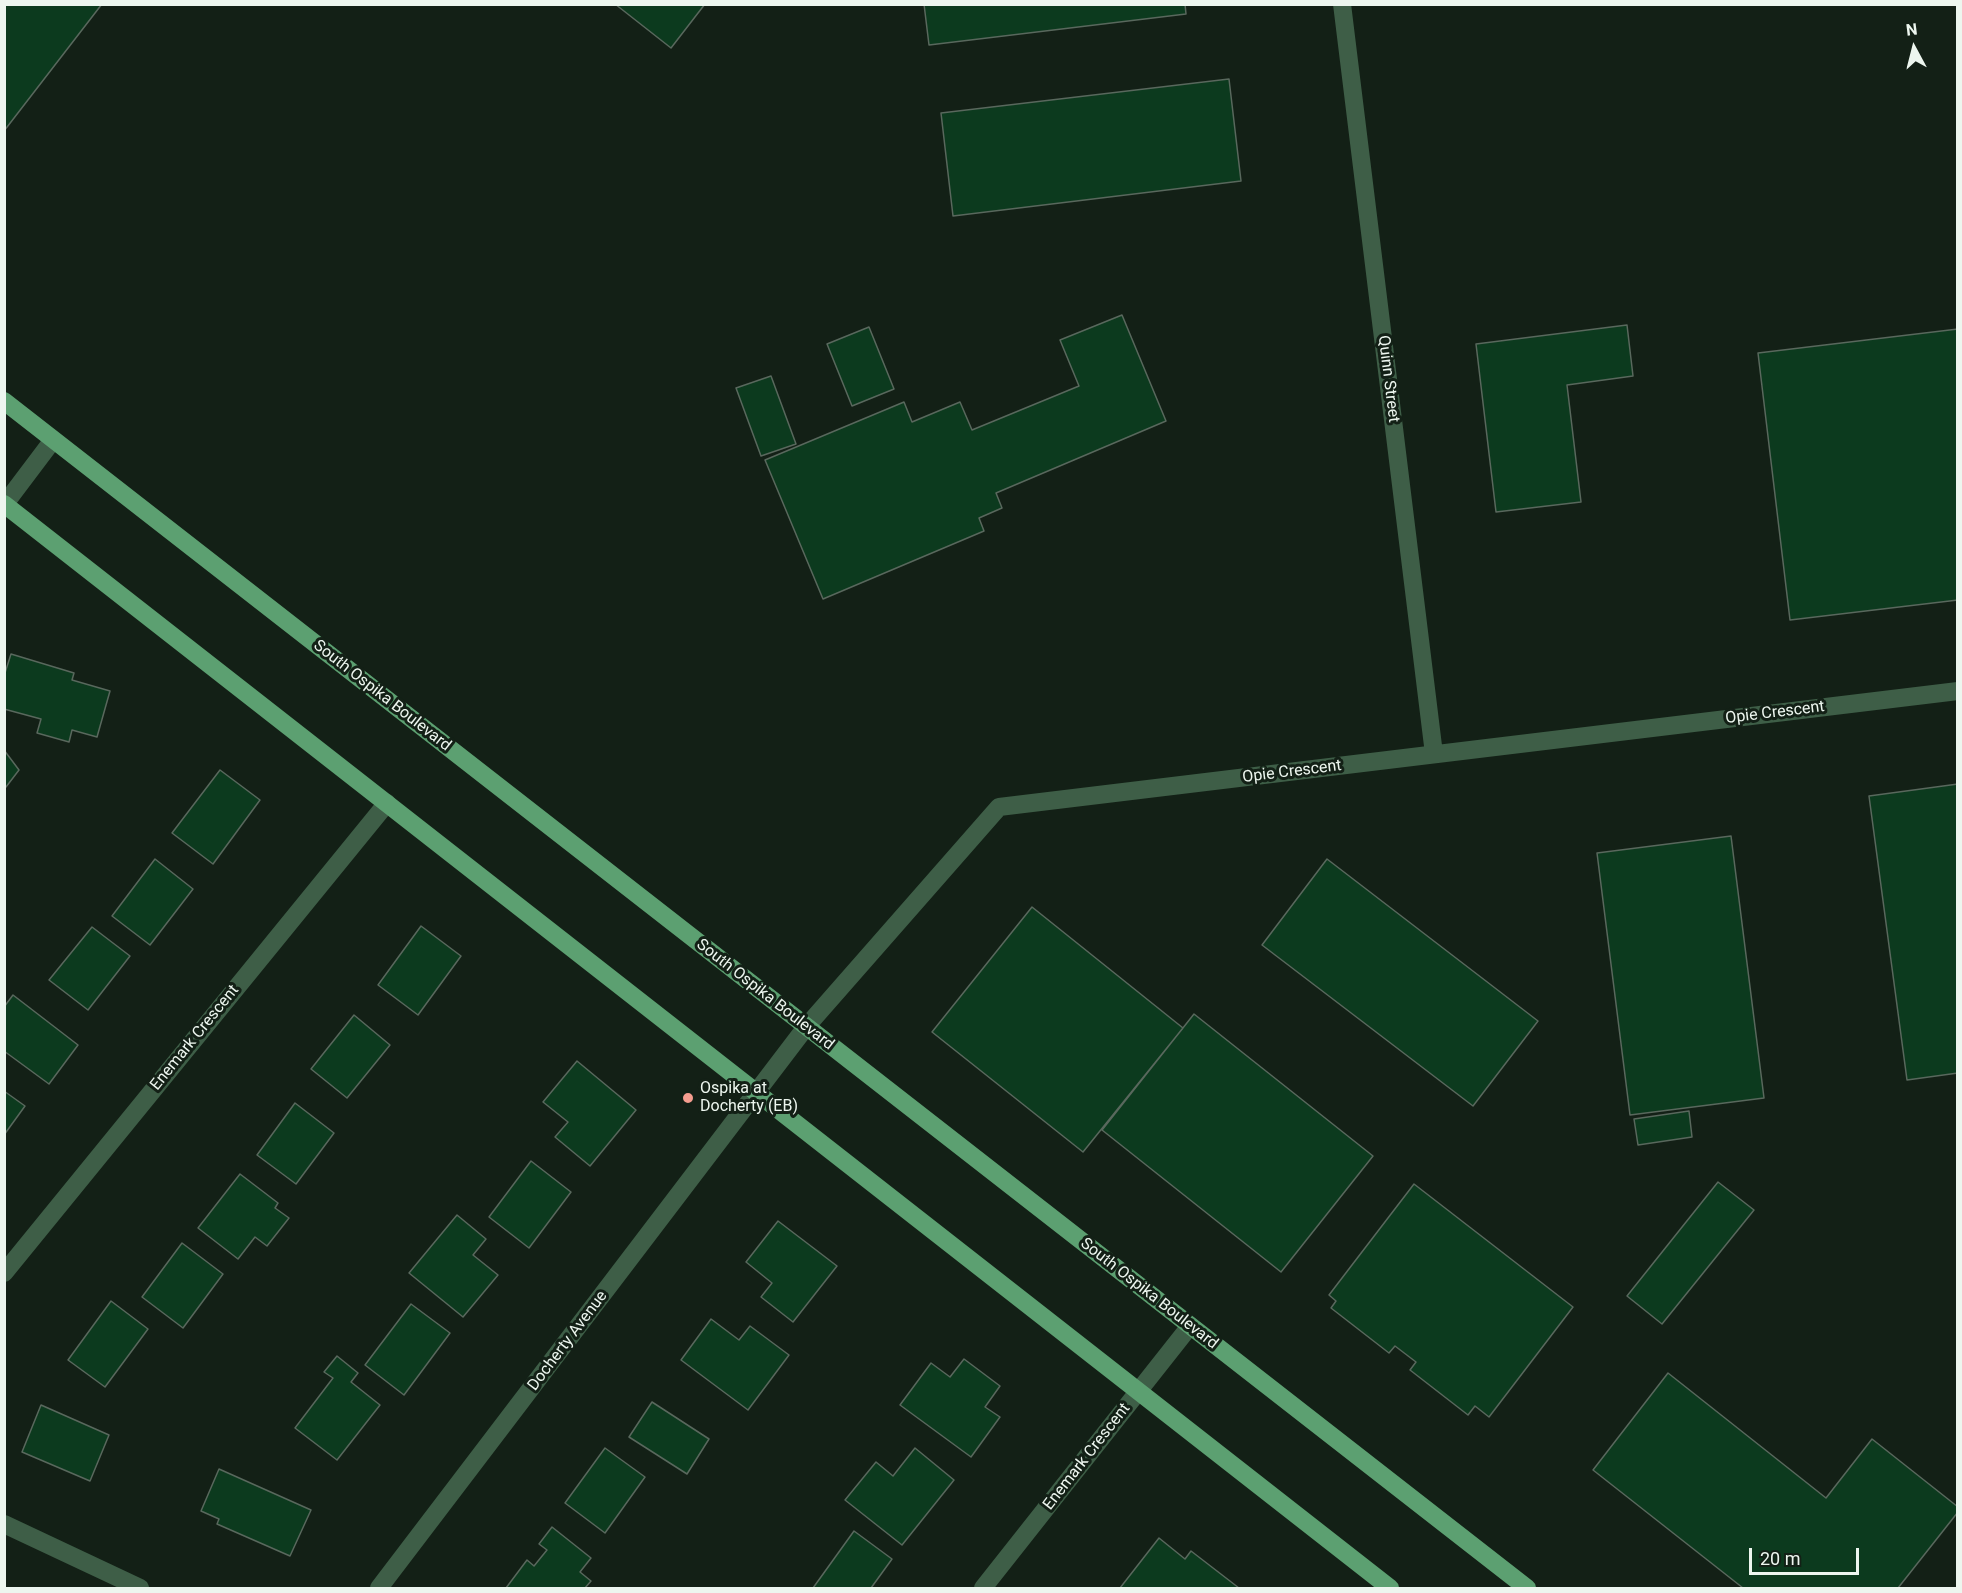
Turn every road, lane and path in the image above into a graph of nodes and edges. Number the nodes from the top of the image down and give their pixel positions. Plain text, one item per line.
1 (1342, 4) edge
2 (4, 401) edge
3 (53, 440) junction
4 (5, 504) edge
5 (1958, 691) edge
6 (1434, 754) junction
7 (387, 803) junction
8 (806, 1027) junction
9 (758, 1093) junction
10 (4, 1273) edge
11 (1190, 1326) junction
12 (1138, 1392) junction
13 (4, 1524) edge
14 (140, 1588) edge
15 (378, 1588) edge
16 (983, 1588) edge
17 (1390, 1588) edge
18 (1527, 1588) edge

1 - 6 street, Quinn Street
2 - 3 main road, South Ospika Boulevard
3 - 4 street
3 - 8 main road, South Ospika Boulevard
4 - 7 main road
5 - 6 street, Opie Crescent
6 - 8 street, Opie Crescent
7 - 9 main road
7 - 10 street, Enemark Crescent
8 - 9 street, Opie Crescent
8 - 11 main road, South Ospika Boulevard
9 - 12 main road
9 - 15 street, Docherty Avenue
11 - 12 street, Enemark Crescent
11 - 18 main road, South Ospika Boulevard
12 - 16 street, Enemark Crescent
12 - 17 main road
13 - 14 street

